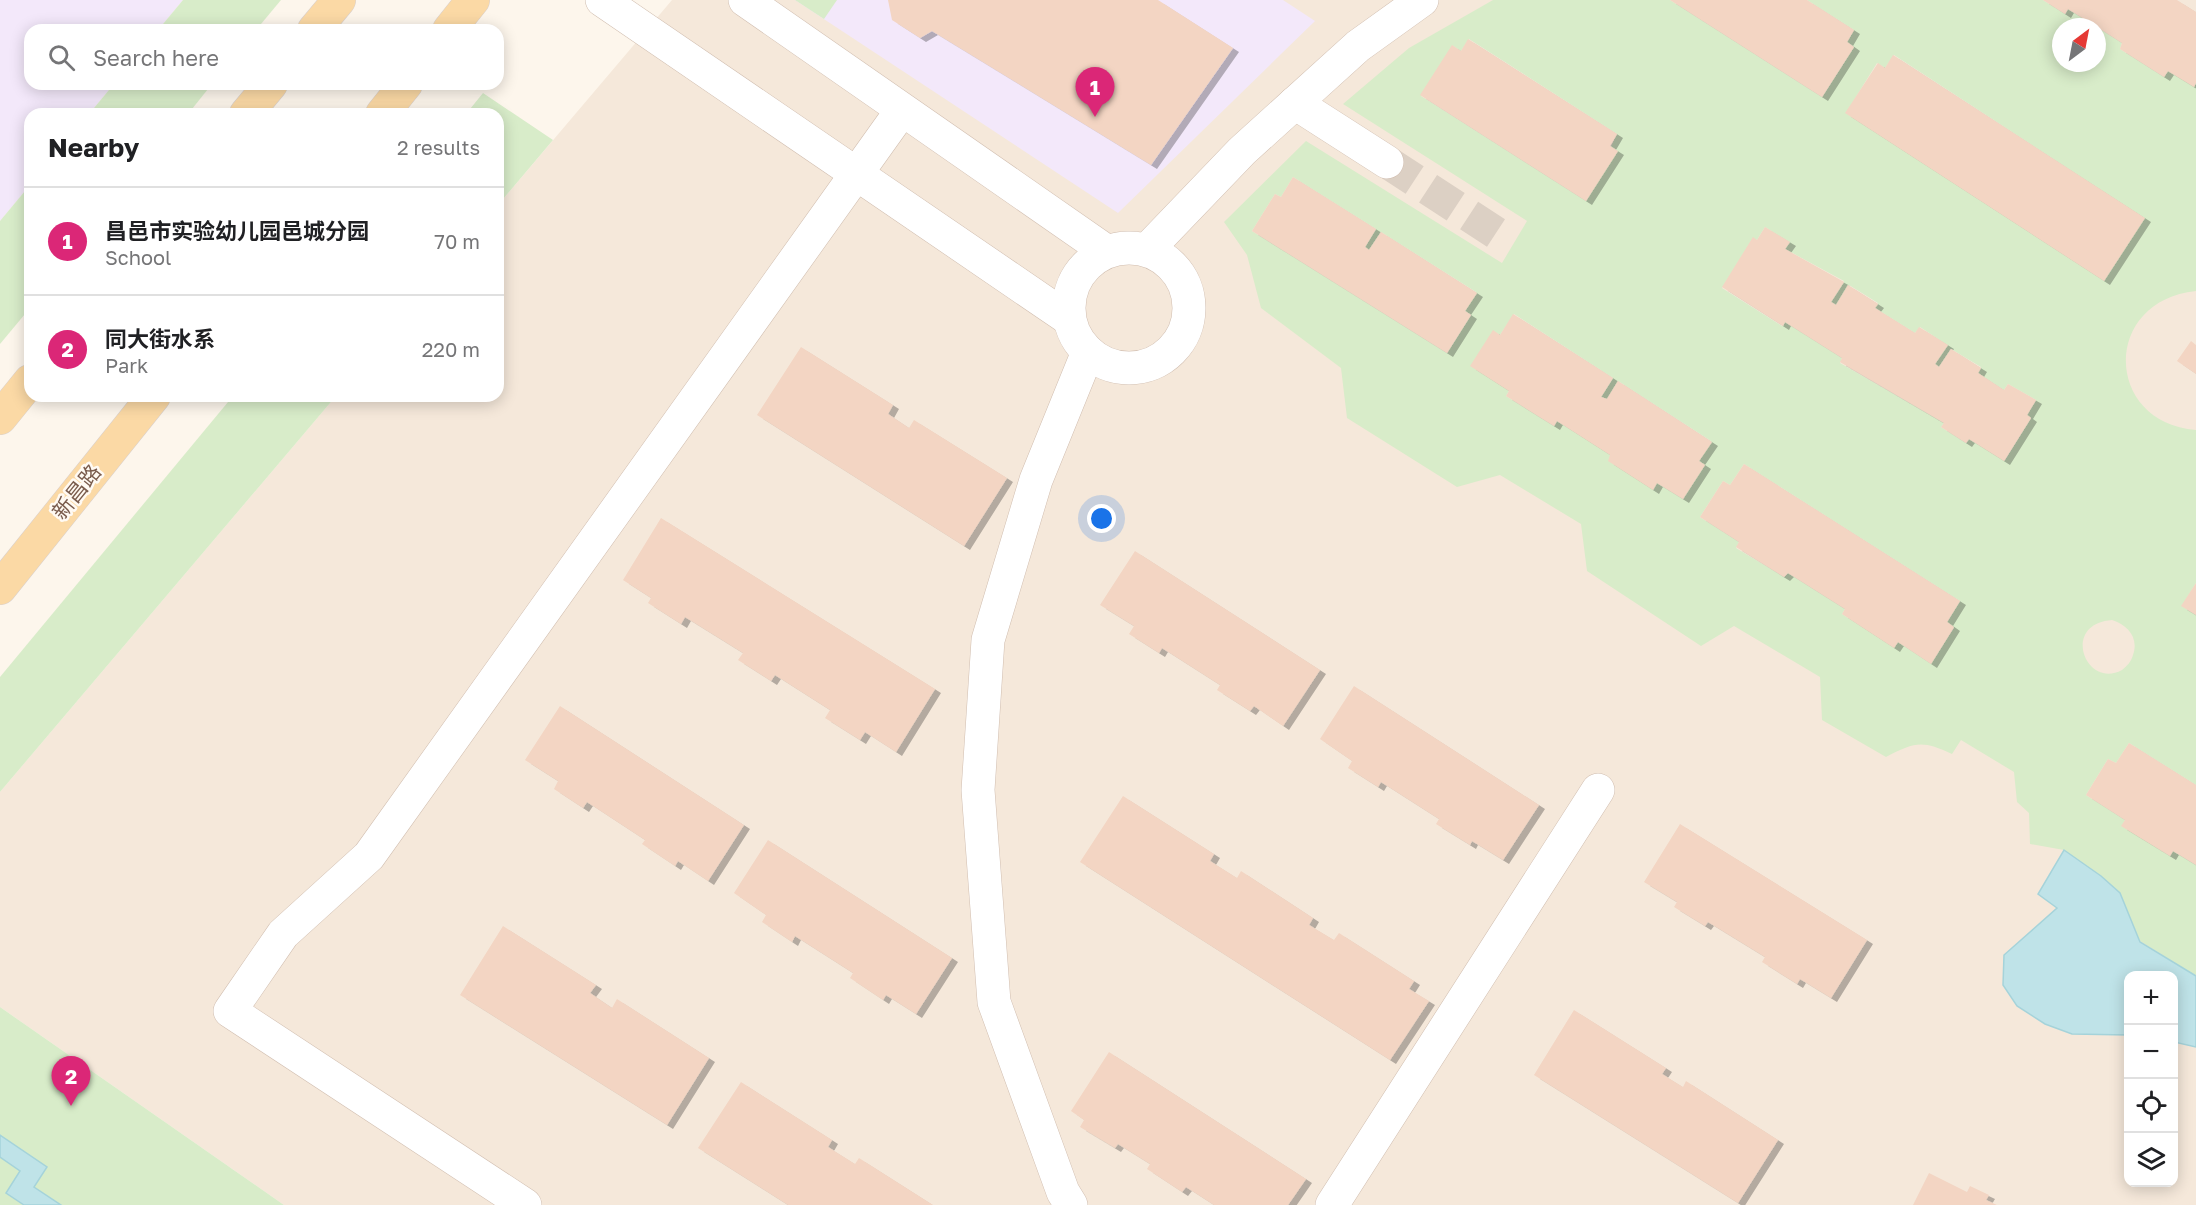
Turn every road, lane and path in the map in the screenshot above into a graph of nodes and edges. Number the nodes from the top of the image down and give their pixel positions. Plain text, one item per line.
1 (339, 0) edge
2 (473, 0) edge
3 (602, 0) edge
4 (745, 0) edge
5 (1422, 0) edge
6 (319, 24) edge
7 (454, 24) edge
8 (266, 90) edge
9 (401, 90) edge
10 (1295, 103) junction
11 (251, 108) edge
12 (387, 108) edge
13 (902, 110) junction
14 (1387, 162) tunnel mouth
15 (857, 173) junction
16 (1147, 250) junction
17 (1106, 251) junction
18 (1069, 319) junction
19 (1088, 352) junction
20 (24, 388) edge
21 (149, 402) edge
22 (0, 418) edge
23 (0, 588) edge
24 (1598, 790) dead end
25 (525, 1205) edge
26 (1071, 1205) edge
27 (1332, 1205) edge

1 - 6 main road
2 - 7 main road
3 - 15 lane
4 - 13 lane
5 - 10 lane
8 - 11 main road
9 - 12 main road
10 - 14 lane
10 - 16 lane
13 - 15 lane
13 - 17 lane
15 - 18 lane
15 - 25 lane
16 - 17 lane
16 - 19 lane
17 - 18 lane
18 - 19 lane
19 - 26 lane
20 - 22 main road
21 - 23 main road, 新昌路
24 - 27 lane

